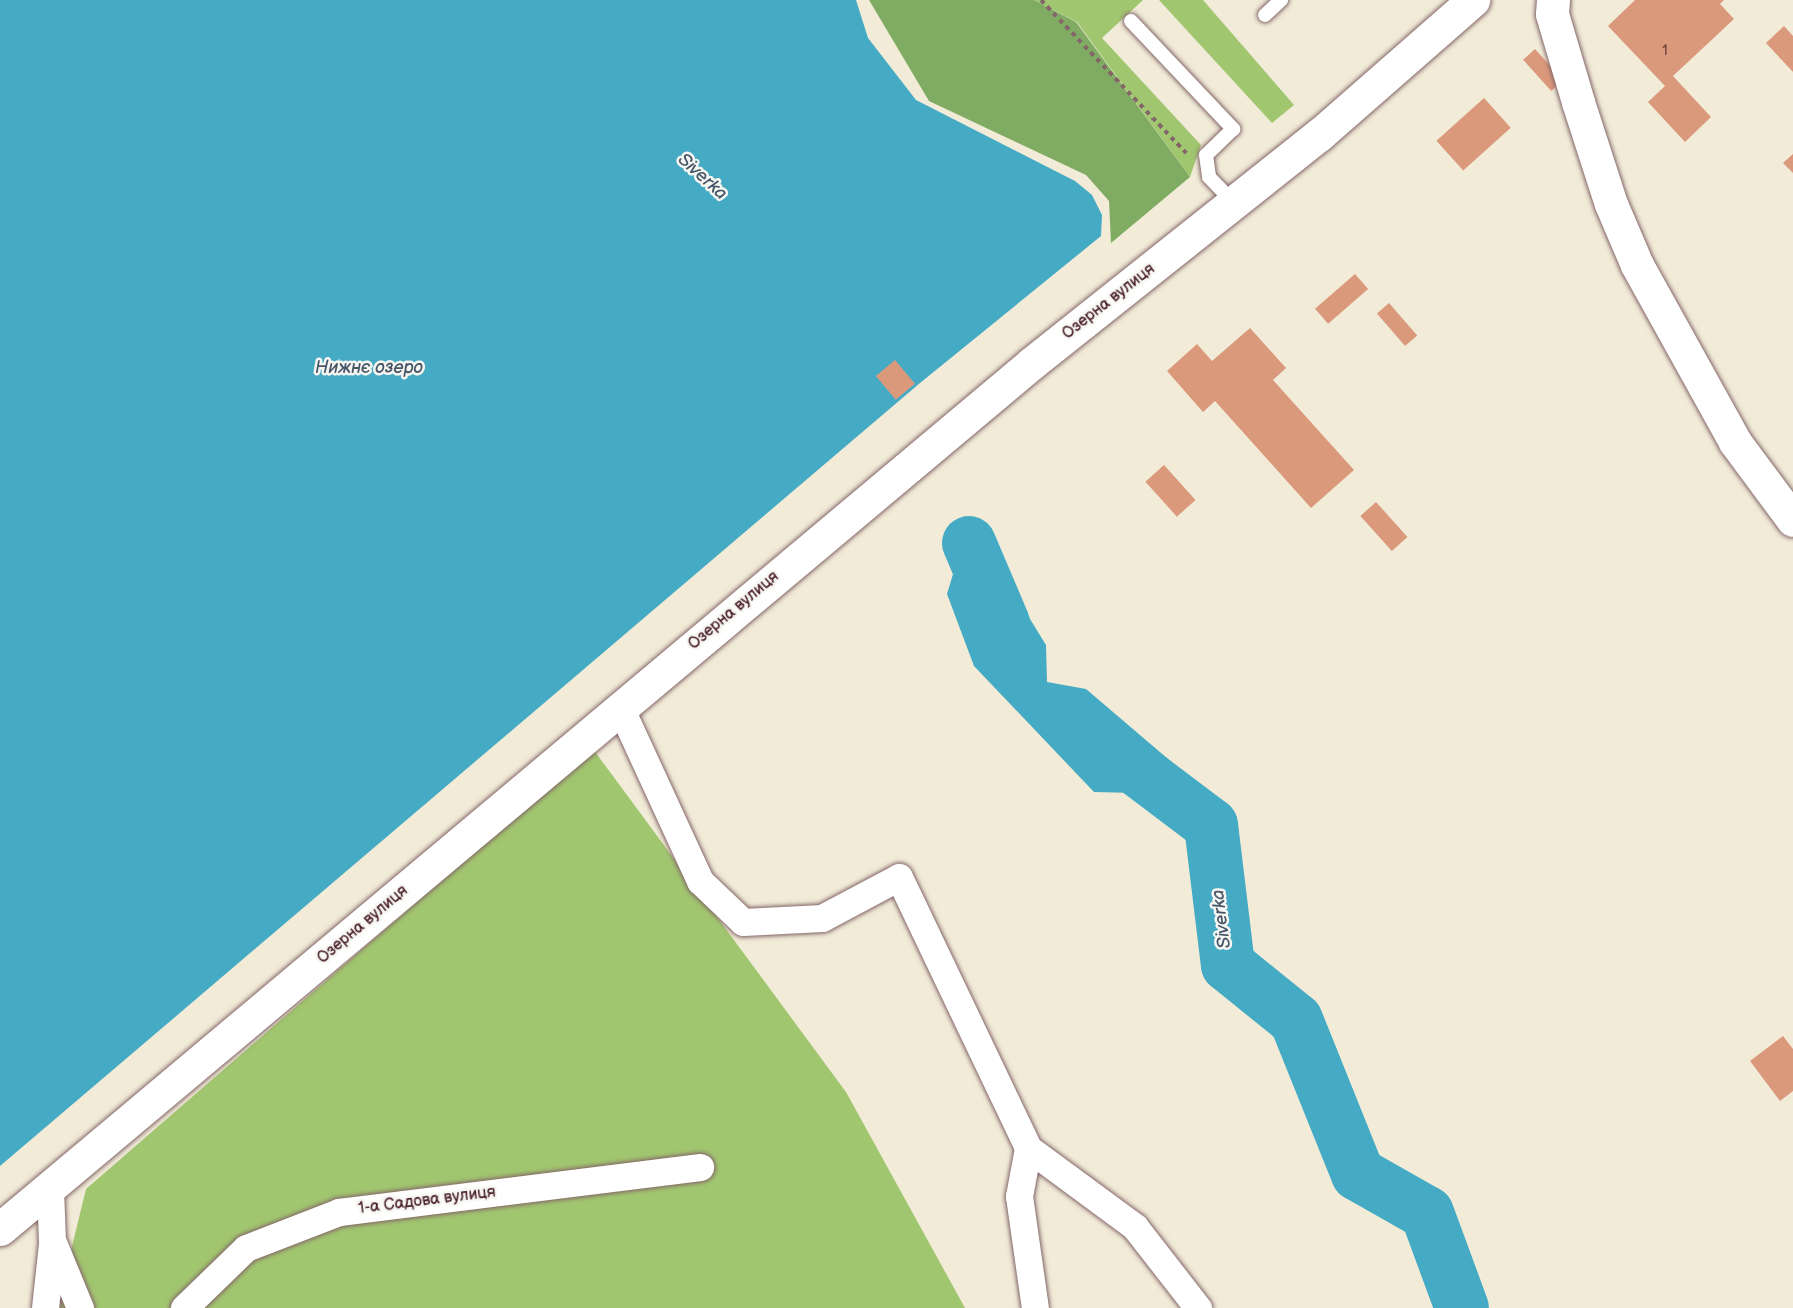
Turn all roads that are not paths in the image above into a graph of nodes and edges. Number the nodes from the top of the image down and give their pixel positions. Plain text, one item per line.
1 (1281, 0) edge
2 (1473, 0) edge
3 (1553, 0) edge
4 (1265, 15) dead end
5 (1131, 21) dead end
6 (1234, 203) junction
7 (1793, 520) edge
8 (620, 707) junction
9 (1028, 1148) junction
10 (700, 1167) dead end
11 (50, 1189) junction
12 (0, 1229) edge
13 (52, 1240) junction
14 (45, 1308) edge
15 (80, 1308) edge
16 (184, 1308) edge
17 (1035, 1308) edge
18 (1198, 1308) edge

1 - 4 lane
2 - 6 street, Озерна вулиця
3 - 7 street
5 - 6 lane
6 - 8 street, Озерна вулиця
8 - 9 street
8 - 11 street, Озерна вулиця
9 - 17 street
9 - 18 street
10 - 16 street, 1-а Садова вулиця
11 - 12 street, Озерна вулиця
11 - 13 street
13 - 14 street
13 - 15 street

